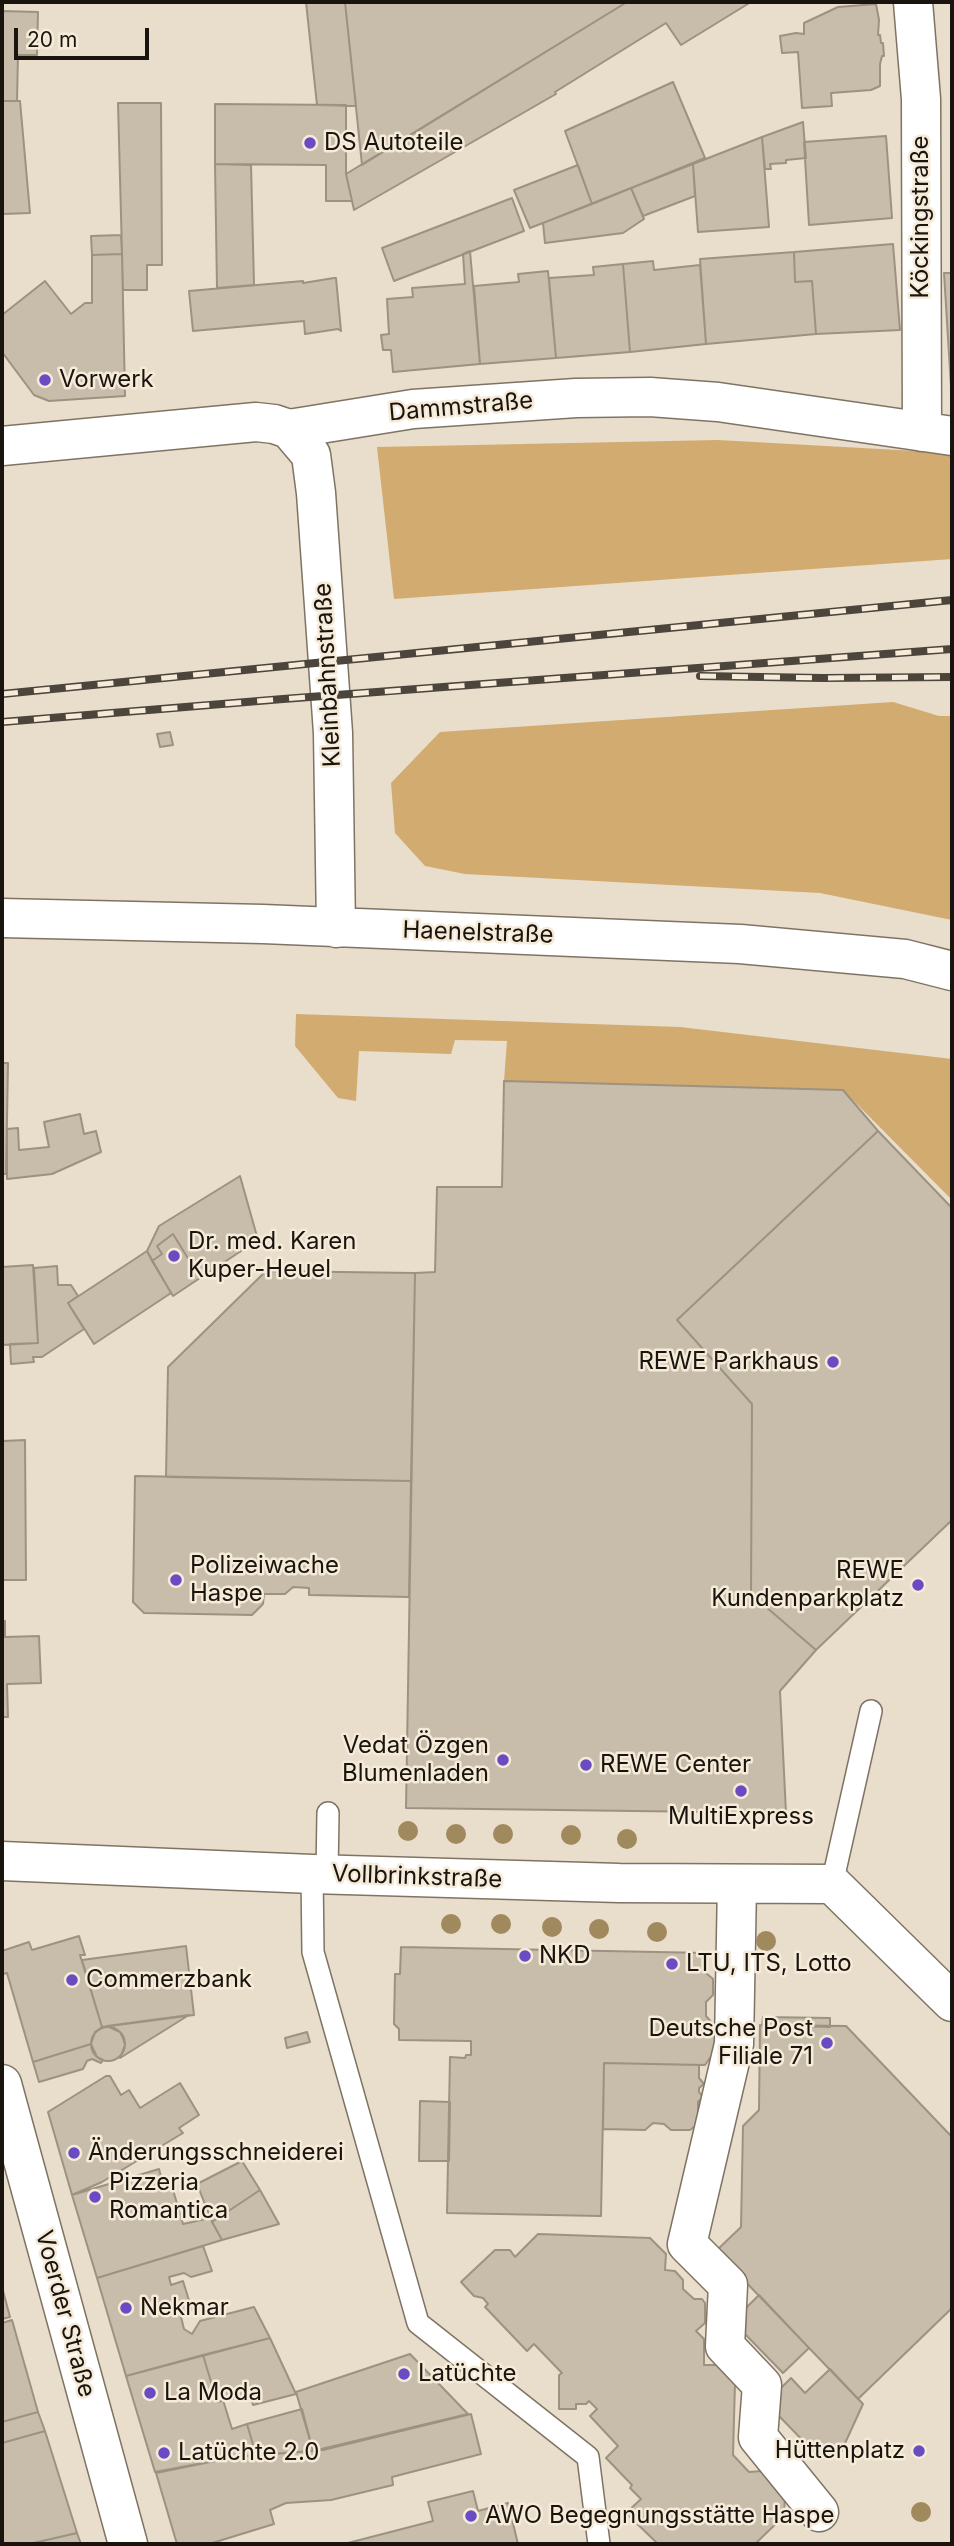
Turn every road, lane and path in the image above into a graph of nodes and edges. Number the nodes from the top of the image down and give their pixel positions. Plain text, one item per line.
1 (912, 2) edge
2 (289, 429) junction
3 (937, 434) edge
4 (2, 446) edge
5 (2, 918) edge
6 (336, 928) junction
7 (952, 971) edge
8 (872, 1711) dead end
9 (328, 1813) dead end
10 (2, 1861) edge
11 (320, 1874) junction
12 (737, 1884) junction
13 (832, 1884) junction
14 (952, 2002) edge
15 (2, 2084) edge
16 (819, 2512) dead end
17 (128, 2544) edge
18 (599, 2544) edge

1 - 3 street, Köckingstraße
2 - 3 street, Dammstraße
2 - 4 street, Dammstraße
2 - 6 street, Kleinbahnstraße
5 - 6 street, Haenelstraße
6 - 7 street, Haenelstraße
8 - 13 lane
9 - 11 lane
10 - 11 street, Vollbrinkstraße
11 - 12 street, Vollbrinkstraße
11 - 18 lane
12 - 13 street, Vollbrinkstraße
12 - 16 street
13 - 14 street
15 - 17 street, Voerder Straße

